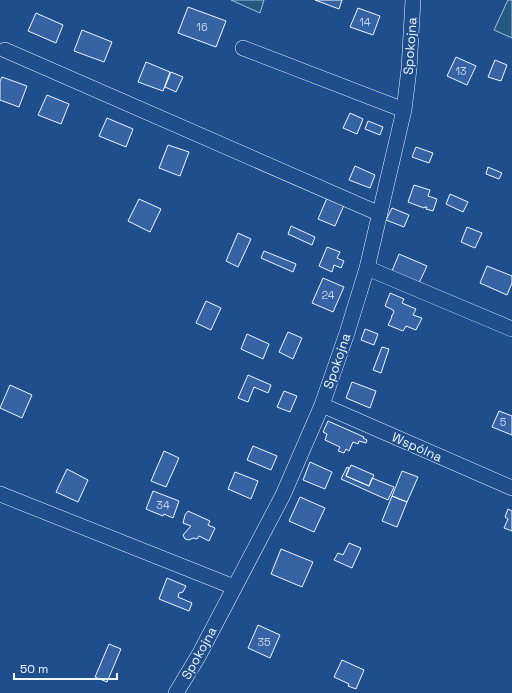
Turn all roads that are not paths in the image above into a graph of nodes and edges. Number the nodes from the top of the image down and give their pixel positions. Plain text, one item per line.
1 (413, 0) edge
2 (243, 48) dead end
3 (5, 50) dead end
4 (404, 110) junction
5 (380, 214) junction
6 (367, 268) junction
7 (512, 329) edge
8 (322, 406) junction
9 (512, 488) edge
10 (0, 494) edge
11 (234, 587) junction
12 (176, 693) edge

1 - 4 street, Spokojna
2 - 4 street
3 - 5 street
4 - 5 street, Spokojna
5 - 6 street, Spokojna
6 - 7 street
6 - 8 street, Spokojna
8 - 9 street, Wspólna
8 - 11 street, Spokojna
10 - 11 street
11 - 12 street, Spokojna

